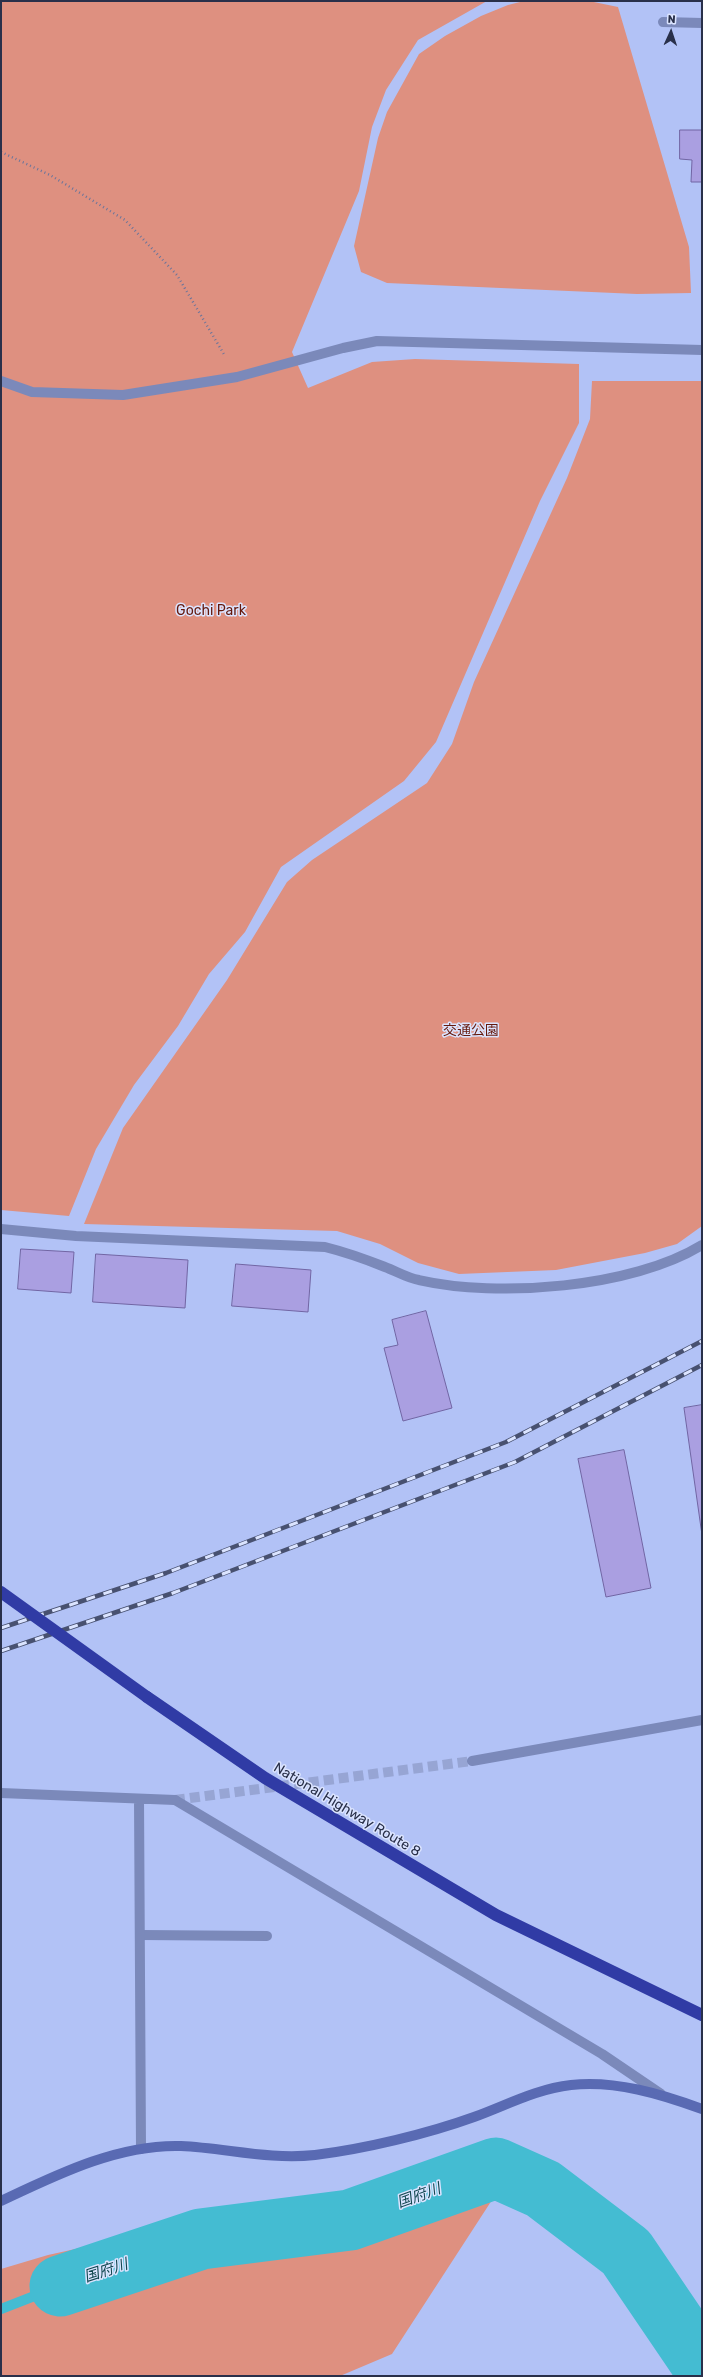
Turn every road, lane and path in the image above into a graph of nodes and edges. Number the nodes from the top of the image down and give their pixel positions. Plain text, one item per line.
1 (663, 22) dead end
2 (702, 23) edge
3 (1, 152) edge
4 (702, 350) edge
5 (237, 377) junction
6 (1, 381) edge
7 (1, 1229) edge
8 (702, 1245) edge
9 (1, 1592) edge
10 (702, 1720) edge
11 (472, 1761) tunnel mouth
12 (1, 1793) edge
13 (139, 1799) junction
14 (141, 1935) junction
15 (267, 1936) dead end
16 (702, 2015) edge
17 (661, 2094) junction
18 (702, 2109) edge
19 (141, 2149) junction
20 (1, 2201) edge

1 - 2 street
3 - 5 path
4 - 5 street
5 - 6 street
7 - 8 street
9 - 16 highway, National Highway Route 8, bridge
10 - 11 street
12 - 13 street
13 - 14 street
13 - 17 street
14 - 15 street
14 - 19 street
17 - 18 street
17 - 19 street
19 - 20 street

